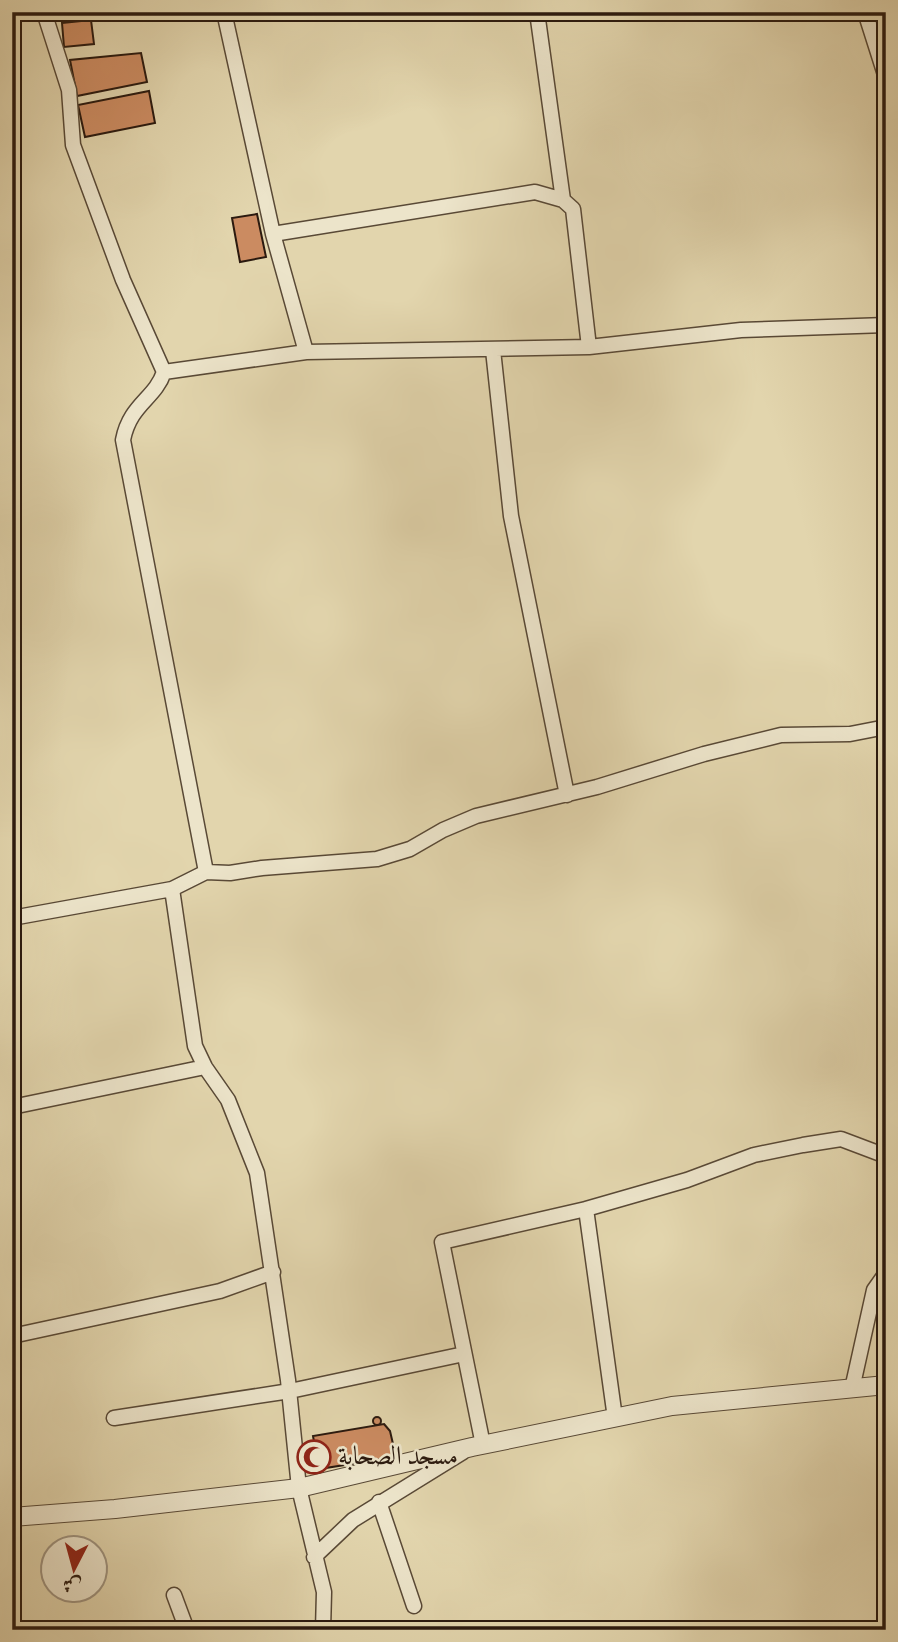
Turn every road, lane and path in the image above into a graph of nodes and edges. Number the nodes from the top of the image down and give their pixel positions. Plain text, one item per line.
1 (44, 12) edge
2 (224, 12) edge
3 (537, 12) edge
4 (886, 14) edge
5 (866, 15) edge
6 (886, 78) edge
7 (562, 200) junction
8 (273, 234) junction
9 (886, 325) edge
10 (589, 347) junction
11 (493, 350) junction
12 (306, 352) junction
13 (164, 372) junction
14 (886, 727) edge
15 (567, 795) junction
16 (206, 872) junction
17 (172, 889) junction
18 (12, 918) edge
19 (205, 1067) junction
20 (12, 1107) edge
21 (886, 1156) edge
22 (586, 1209) junction
23 (273, 1272) junction
24 (886, 1273) edge
25 (880, 1290) edge
26 (12, 1336) edge
27 (464, 1354) junction
28 (886, 1385) edge
29 (852, 1389) junction
30 (289, 1391) junction
31 (114, 1418) dead end
32 (615, 1418) junction
33 (477, 1446) junction
34 (299, 1488) junction
35 (379, 1502) junction
36 (12, 1517) edge
37 (314, 1557) junction
38 (174, 1595) dead end
39 (414, 1606) dead end
40 (886, 1629) edge
41 (187, 1630) edge
42 (323, 1630) edge
43 (873, 1630) edge

1 - 13 street
2 - 8 street
3 - 7 street
4 - 5 street
5 - 6 street
7 - 8 street
7 - 10 street
8 - 12 street
9 - 10 street
10 - 11 street
11 - 12 street
11 - 15 street
12 - 13 street
13 - 16 street
14 - 15 street
15 - 16 street
16 - 17 street
17 - 18 street
17 - 19 street
19 - 20 street
19 - 23 street
21 - 22 street
22 - 27 street
22 - 32 street
23 - 26 street
23 - 30 street
24 - 25 street
25 - 29 street
27 - 30 street
27 - 33 street
28 - 29 street
29 - 32 street
30 - 31 street
30 - 34 street
32 - 33 street
33 - 34 street
33 - 35 street
34 - 36 street
34 - 37 street
35 - 37 street
35 - 39 street
37 - 42 street
38 - 41 street
40 - 43 street

